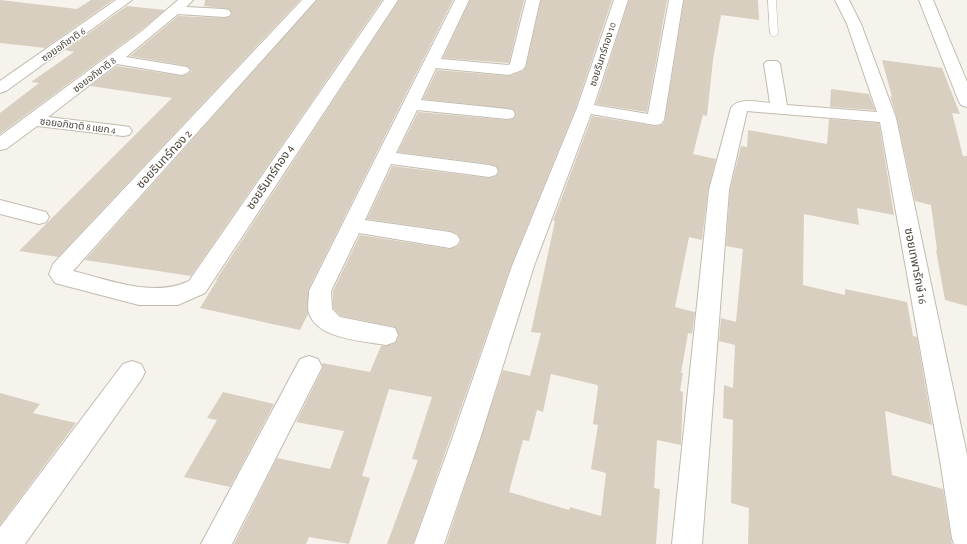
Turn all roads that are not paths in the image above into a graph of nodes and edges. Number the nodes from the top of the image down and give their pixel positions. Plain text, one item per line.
1 (125, 0) edge
2 (309, 0) edge
3 (391, 0) edge
4 (462, 0) edge
5 (533, 0) edge
6 (621, 0) edge
7 (676, 0) edge
8 (772, 0) edge
9 (842, 0) edge
10 (926, 0) edge
11 (181, 5) edge
12 (224, 13) dead end
13 (774, 34) dead end
14 (113, 60) junction
15 (431, 63) junction
16 (772, 64) dead end
17 (182, 70) dead end
18 (0, 88) edge
19 (967, 102) edge
20 (411, 104) junction
21 (585, 108) junction
22 (779, 109) junction
23 (507, 114) dead end
24 (888, 118) junction
25 (33, 120) junction
26 (123, 131) dead end
27 (0, 145) edge
28 (385, 158) junction
29 (489, 171) dead end
30 (0, 207) edge
31 (39, 216) dead end
32 (352, 225) junction
33 (450, 240) dead end
34 (117, 291) joint
35 (386, 335) dead end
36 (309, 367) dead end
37 (132, 372) dead end
38 (967, 538) edge
39 (6, 544) edge
40 (216, 544) edge
41 (429, 544) edge
42 (687, 544) edge

1 - 18 street, ซอยอภิชาติ 6
2 - 34 street, ซอยรินทร์ทอง 2
3 - 34 street, ซอยรินทร์ทอง 4
4 - 15 street
5 - 15 street
6 - 21 street, ซอยรินทร์ทอง 10
7 - 21 street
8 - 13 lane
9 - 24 street, ซอยเทพารักษ์ 16
10 - 19 street
11 - 12 street
11 - 14 street, ซอยอภิชาติ 8
14 - 17 street
14 - 25 street, ซอยอภิชาติ 8
15 - 20 street
16 - 22 street
20 - 23 street
20 - 28 street
21 - 41 street, ซอยรินทร์ทอง 10
22 - 24 street
22 - 42 street
24 - 38 street, ซอยเทพารักษ์ 16
25 - 26 street, ซอยอภิชาติ 8 แยก 4
25 - 27 street, ซอยอภิชาติ 8
28 - 29 street
28 - 32 street
30 - 31 street
32 - 33 street
32 - 35 street
36 - 40 street
37 - 39 street

